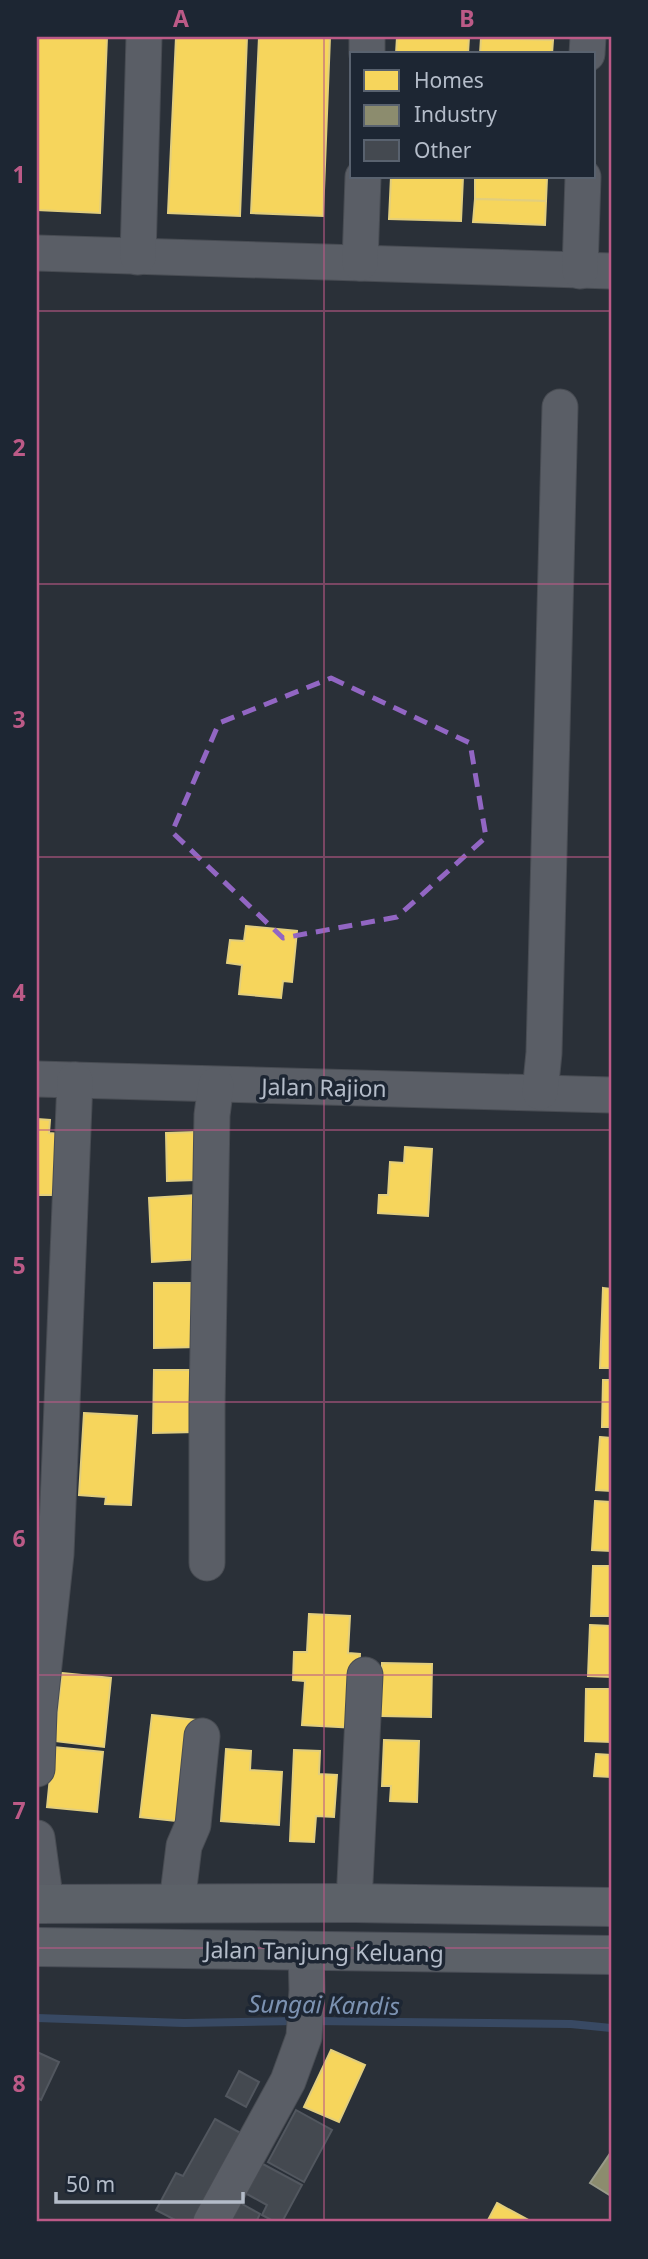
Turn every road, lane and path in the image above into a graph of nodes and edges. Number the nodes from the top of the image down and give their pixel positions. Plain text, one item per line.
1 (144, 37) edge
2 (363, 178) edge
3 (583, 178) edge
4 (37, 253) edge
5 (138, 257) junction
6 (360, 263) junction
7 (596, 271) edge
8 (560, 407) dead end
9 (542, 1072) junction
10 (37, 1079) edge
11 (75, 1080) junction
12 (216, 1085) junction
13 (611, 1095) edge
14 (207, 1563) dead end
15 (365, 1675) dead end
16 (202, 1736) dead end
17 (37, 1769) edge
18 (37, 1838) edge
19 (177, 1903) junction
20 (354, 1903) junction
21 (41, 1904) edge
22 (611, 1907) edge
23 (37, 1947) edge
24 (306, 1951) junction
25 (611, 1955) edge
26 (211, 2222) edge

1 - 5 street
2 - 6 street
3 - 7 street
4 - 5 street
5 - 6 street
6 - 7 street
8 - 9 street
9 - 12 street, Jalan Rajion
9 - 13 street, Jalan Rajion
10 - 11 street, Jalan Rajion
11 - 12 street, Jalan Rajion
11 - 17 street
12 - 14 street
15 - 20 street
16 - 19 street
18 - 21 street
19 - 20 main road, Jalan Tanjung Keluang
19 - 21 main road, Jalan Tanjung Keluang
20 - 22 main road, Jalan Tanjung Keluang
23 - 24 main road, Jalan Tanjung Keluang
24 - 25 main road, Jalan Tanjung Keluang
24 - 26 street

